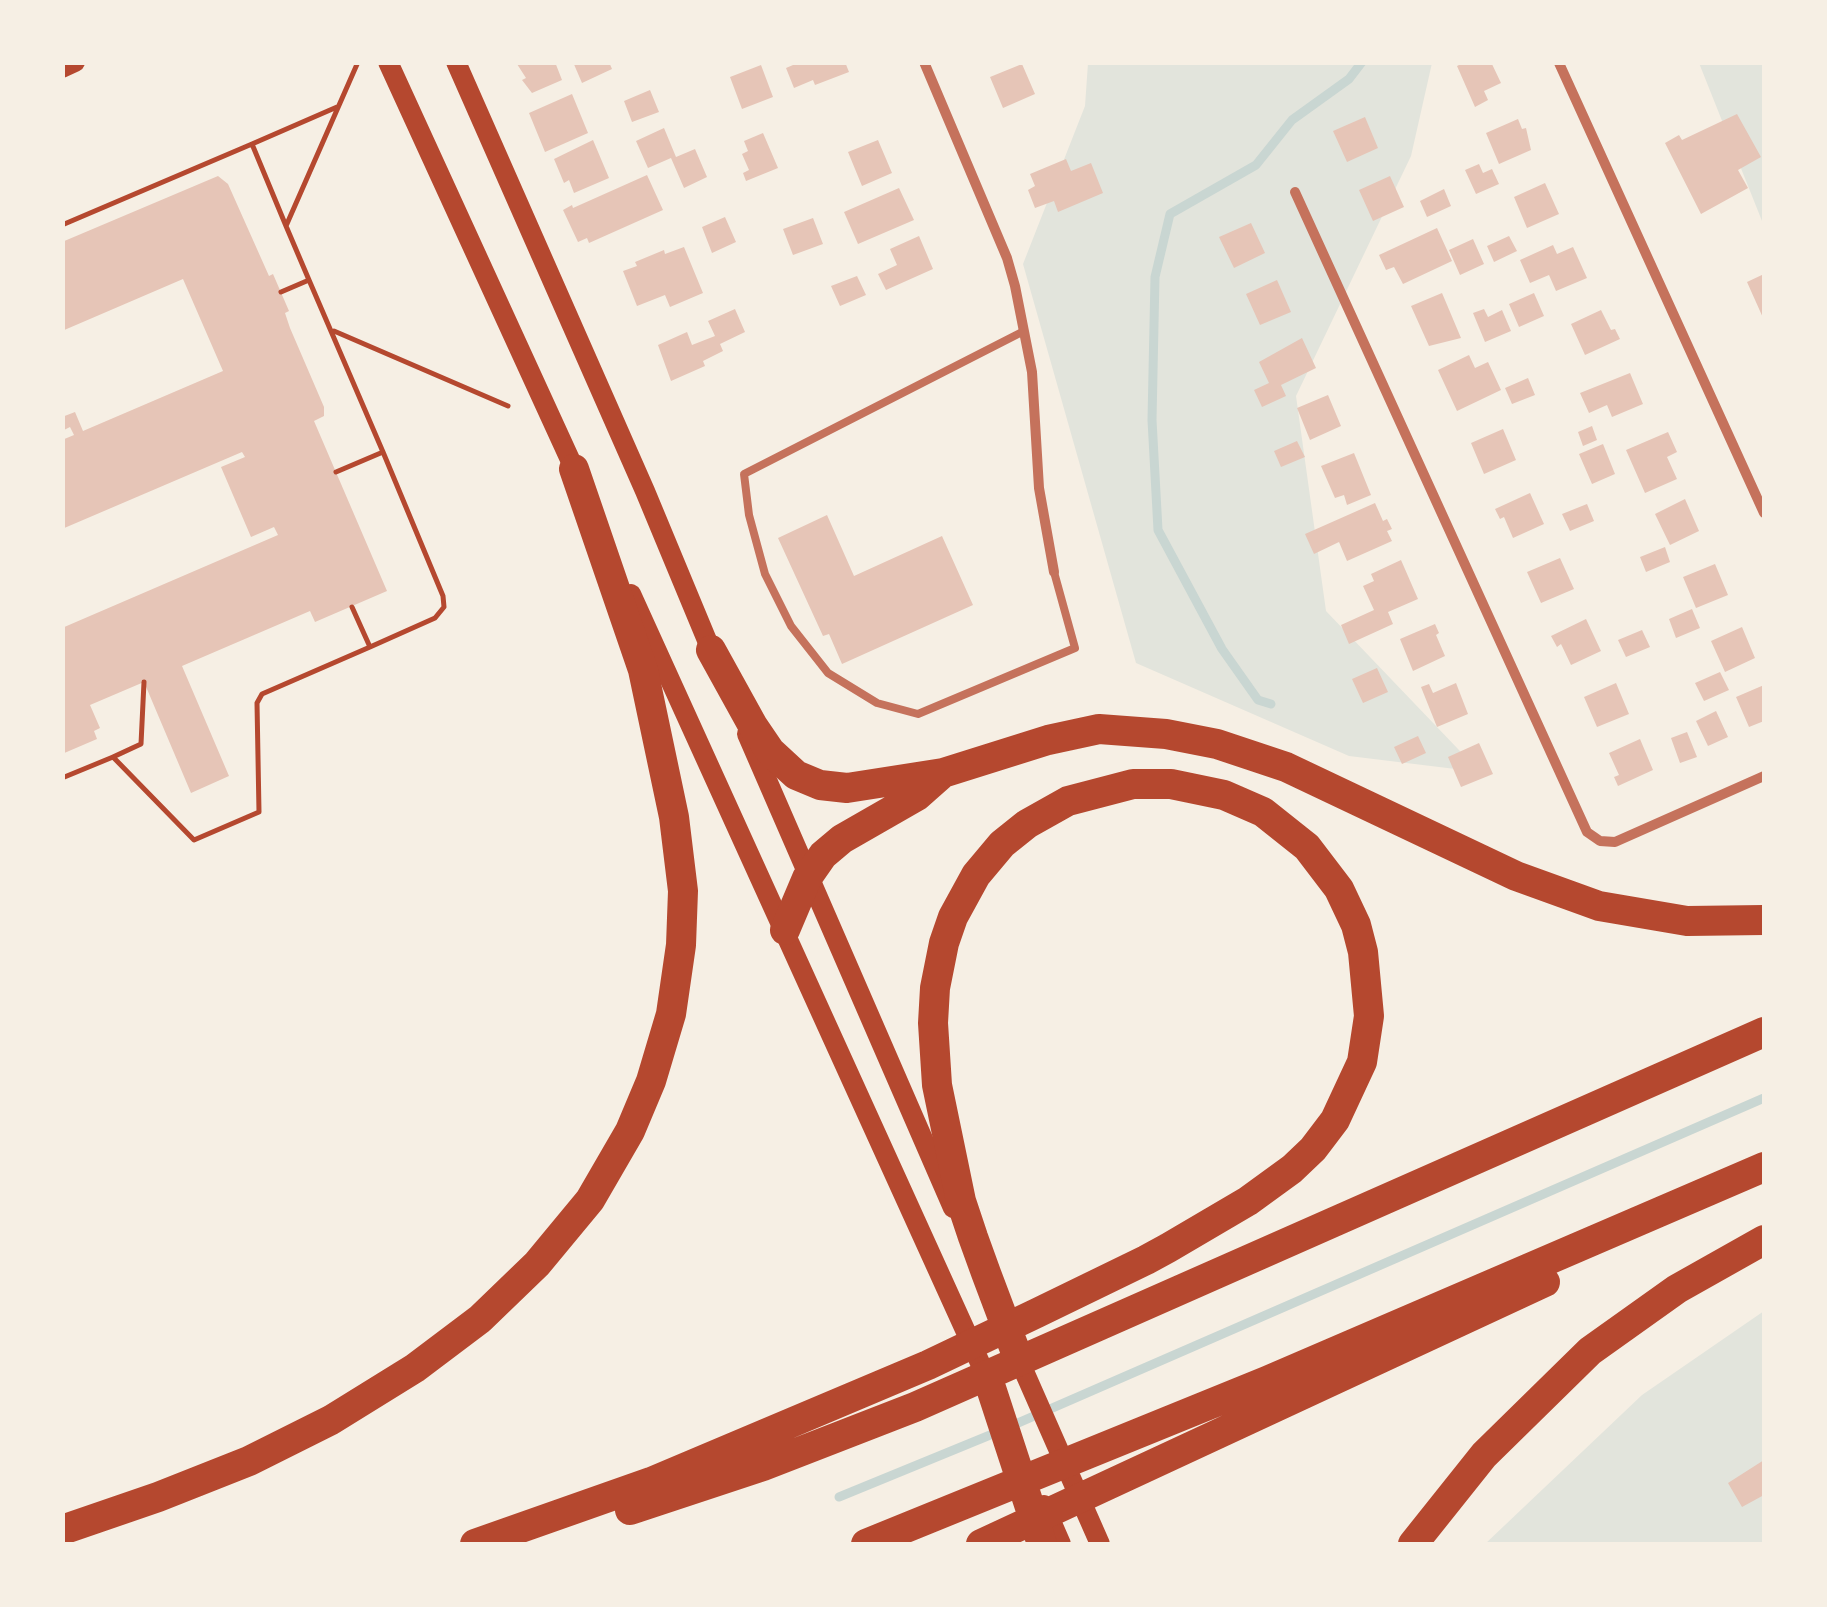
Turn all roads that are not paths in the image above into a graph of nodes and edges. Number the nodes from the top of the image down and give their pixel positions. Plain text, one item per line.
1 (75, 62) edge
2 (388, 62) edge
3 (456, 62) edge
4 (924, 62) edge
5 (1559, 63) edge
6 (62, 68) edge
7 (1295, 192) dead end
8 (1024, 331) junction
9 (574, 470) junction
10 (1764, 512) edge
11 (1054, 572) joint
12 (712, 650) junction
13 (944, 773) junction
14 (1764, 776) edge
15 (807, 878) junction
16 (1764, 920) edge
17 (785, 930) junction
18 (1764, 1032) edge
19 (1764, 1166) edge
20 (1764, 1176) edge
21 (1764, 1240) edge
22 (984, 1274) junction
23 (1018, 1358) joint
24 (990, 1385) junction
25 (62, 1530) edge
26 (475, 1544) edge
27 (501, 1544) edge
28 (866, 1544) edge
29 (981, 1544) edge
30 (1042, 1544) edge
31 (1061, 1544) edge
32 (1100, 1544) edge
33 (1413, 1544) edge

1 - 6 main road
2 - 9 main road
3 - 12 main road
4 - 8 street
5 - 10 street
7 - 14 street
8 - 11 street
8 - 11 lane
9 - 17 main road
9 - 25 highway
12 - 13 highway
12 - 15 main road
13 - 15 highway
13 - 16 highway
15 - 17 highway
15 - 22 main road
17 - 24 main road
18 - 27 highway
19 - 28 highway
20 - 29 highway
21 - 33 highway
22 - 23 highway
22 - 26 highway
23 - 32 main road
24 - 30 highway
24 - 31 main road

